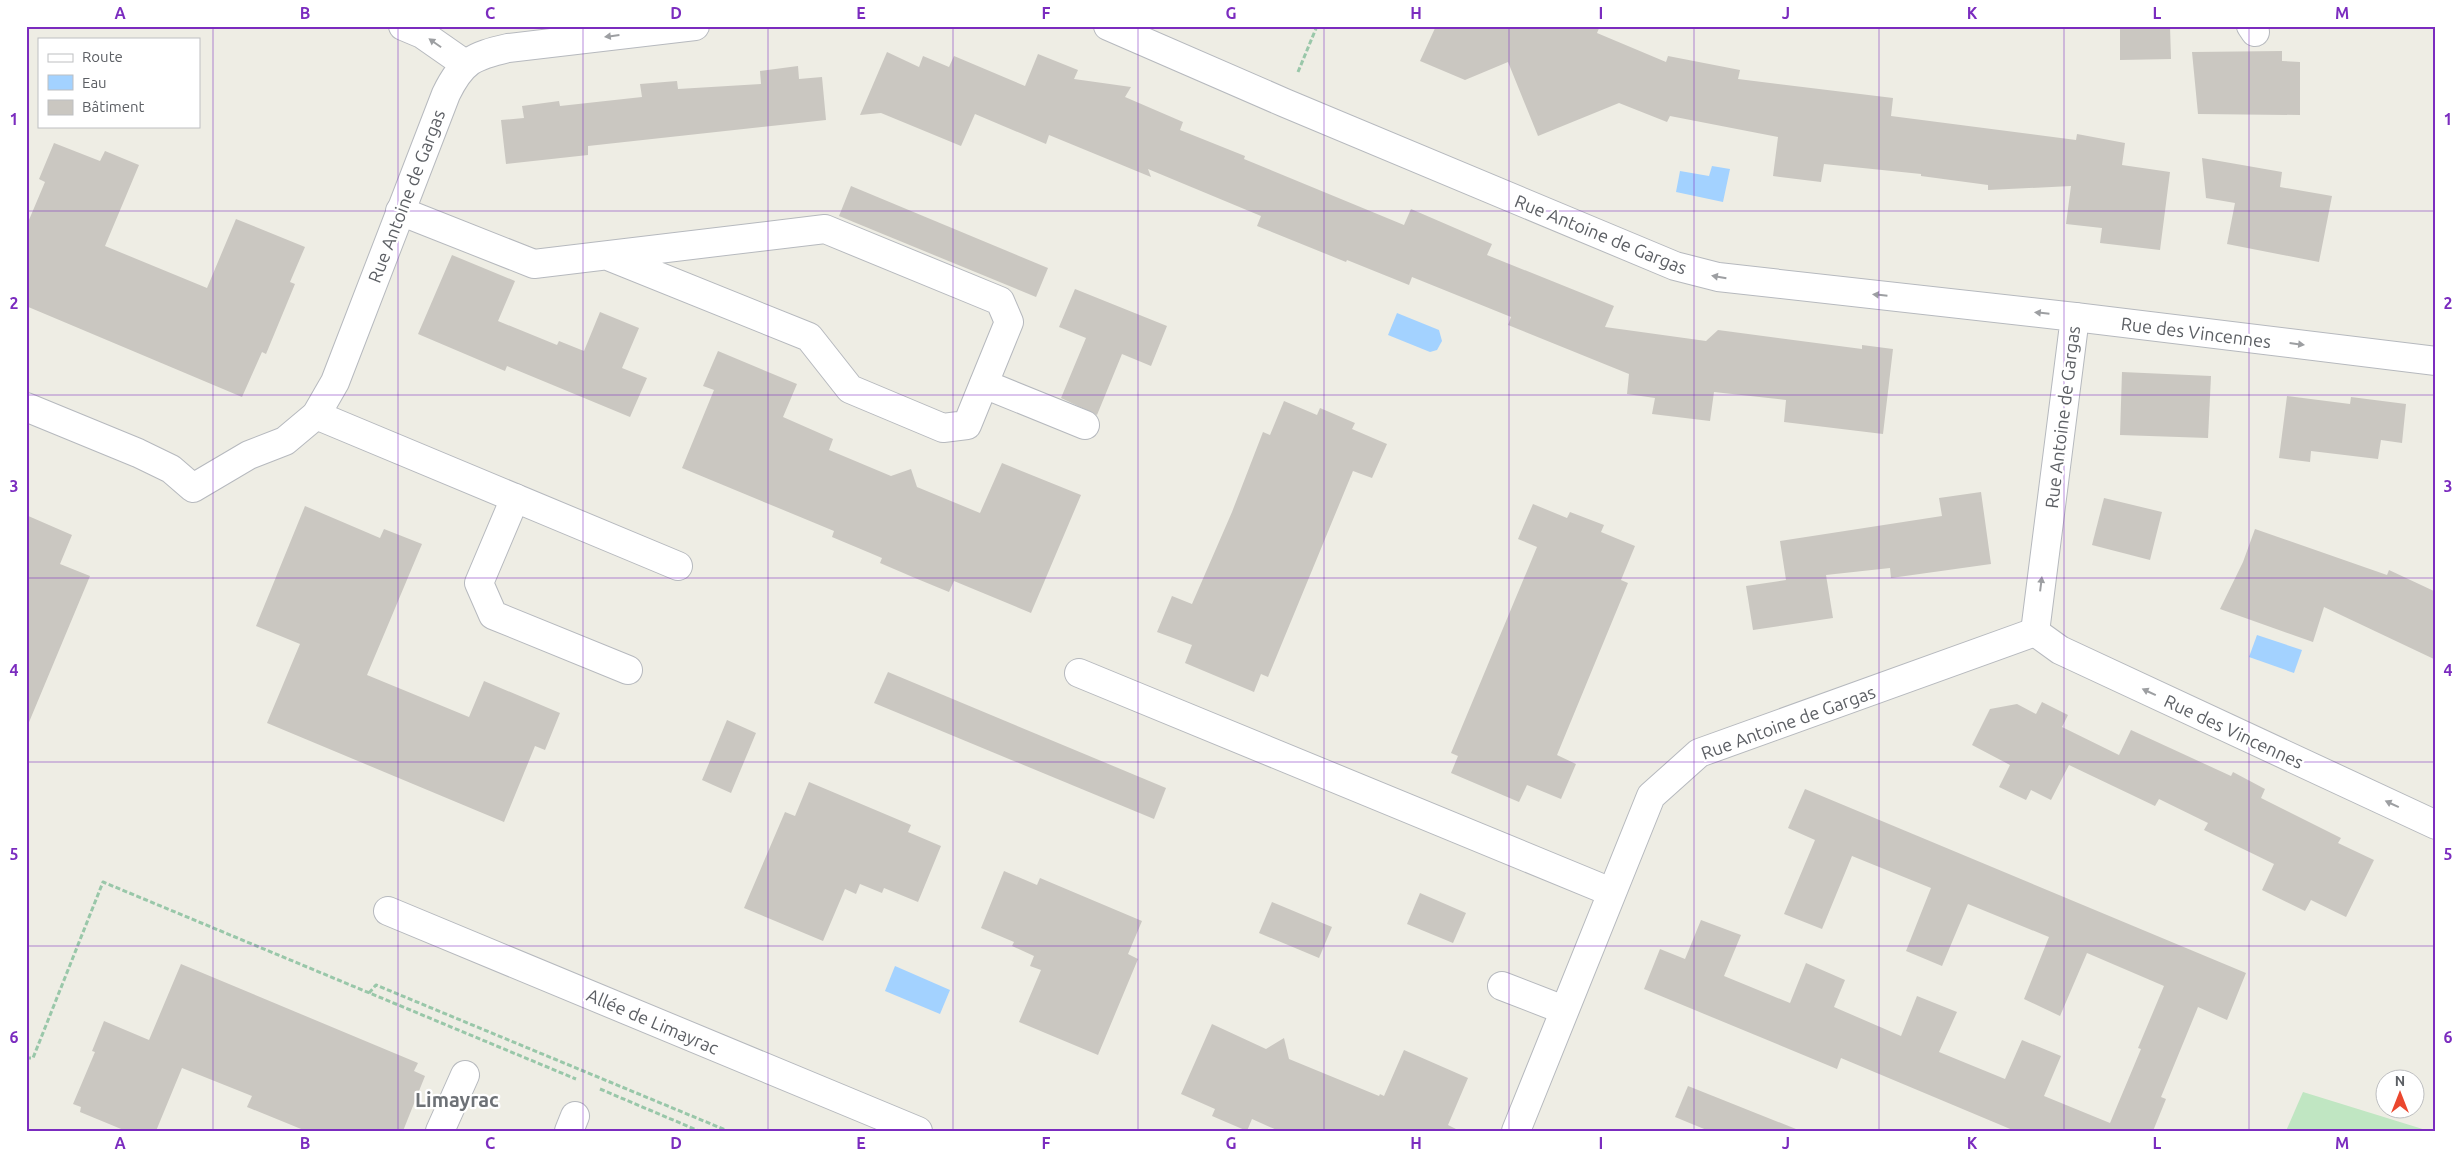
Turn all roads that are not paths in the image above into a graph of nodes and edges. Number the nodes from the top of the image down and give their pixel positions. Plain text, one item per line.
1 (403, 26) edge
2 (695, 26) edge
3 (1108, 26) edge
4 (465, 64) junction
5 (400, 211) junction
6 (608, 256) junction
7 (2075, 317) junction
8 (2436, 361) edge
9 (984, 384) junction
10 (26, 407) edge
11 (316, 415) junction
12 (1084, 425) dead end
13 (515, 498) junction
14 (678, 566) dead end
15 (2035, 632) junction
16 (628, 670) dead end
17 (1079, 673) dead end
18 (2436, 825) edge
19 (1611, 892) junction
20 (388, 910) dead end
21 (1502, 986) dead end
22 (1564, 1010) junction
23 (465, 1075) dead end
24 (440, 1131) edge
25 (918, 1131) edge
26 (1516, 1131) edge

4 -> 1 street
2 -> 4 street, Rue Antoine de Gargas
7 -> 3 street, Rue Antoine de Gargas
4 - 5 street, Rue Antoine de Gargas
5 - 6 street
5 - 11 street, Rue Antoine de Gargas
6 - 9 street
6 - 9 street
7 -> 8 street, Rue des Vincennes
15 -> 7 street, Rue Antoine de Gargas
9 - 12 street
10 - 11 street, Rue Antoine de Gargas
11 - 13 street
13 - 14 street
13 - 16 street
18 -> 15 street, Rue des Vincennes
15 - 19 street, Rue Antoine de Gargas
17 - 19 street
19 - 22 street, Rue Antoine de Gargas
20 - 25 street, Allée de Limayrac
21 - 22 street
22 - 26 street, Rue Antoine de Gargas
23 - 24 street

